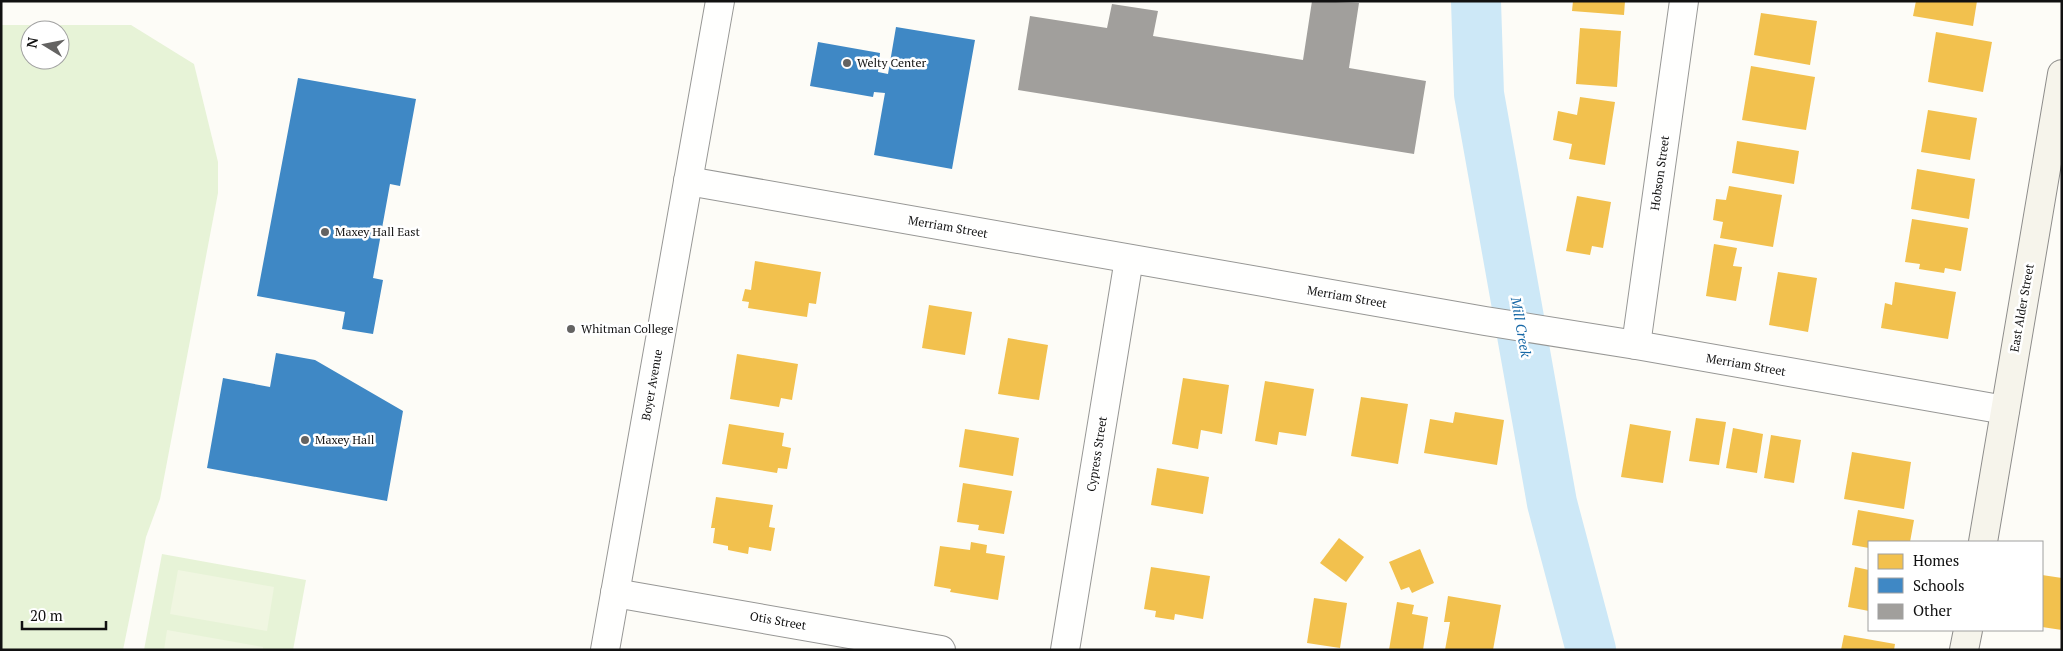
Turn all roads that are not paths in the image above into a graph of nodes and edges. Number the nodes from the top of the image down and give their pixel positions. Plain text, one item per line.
1 (720, 1) edge
2 (1684, 1) edge
3 (2062, 74) edge
4 (688, 181) junction
5 (1130, 259) junction
6 (1636, 346) junction
7 (2005, 410) junction
8 (1983, 541) edge
9 (616, 593) junction
10 (1968, 631) edge
11 (605, 650) edge
12 (942, 650) edge
13 (1065, 650) edge
14 (1964, 650) edge

1 - 4 street, Boyer Avenue
2 - 6 street, Hobson Street
3 - 7 main road, East Alder Street
4 - 5 street, Merriam Street
4 - 9 street, Boyer Avenue
5 - 6 street, Merriam Street
5 - 13 street, Cypress Street
6 - 7 street, Merriam Street
7 - 8 main road, East Alder Street
9 - 11 street, Boyer Avenue
9 - 12 street, Otis Street
10 - 14 main road

